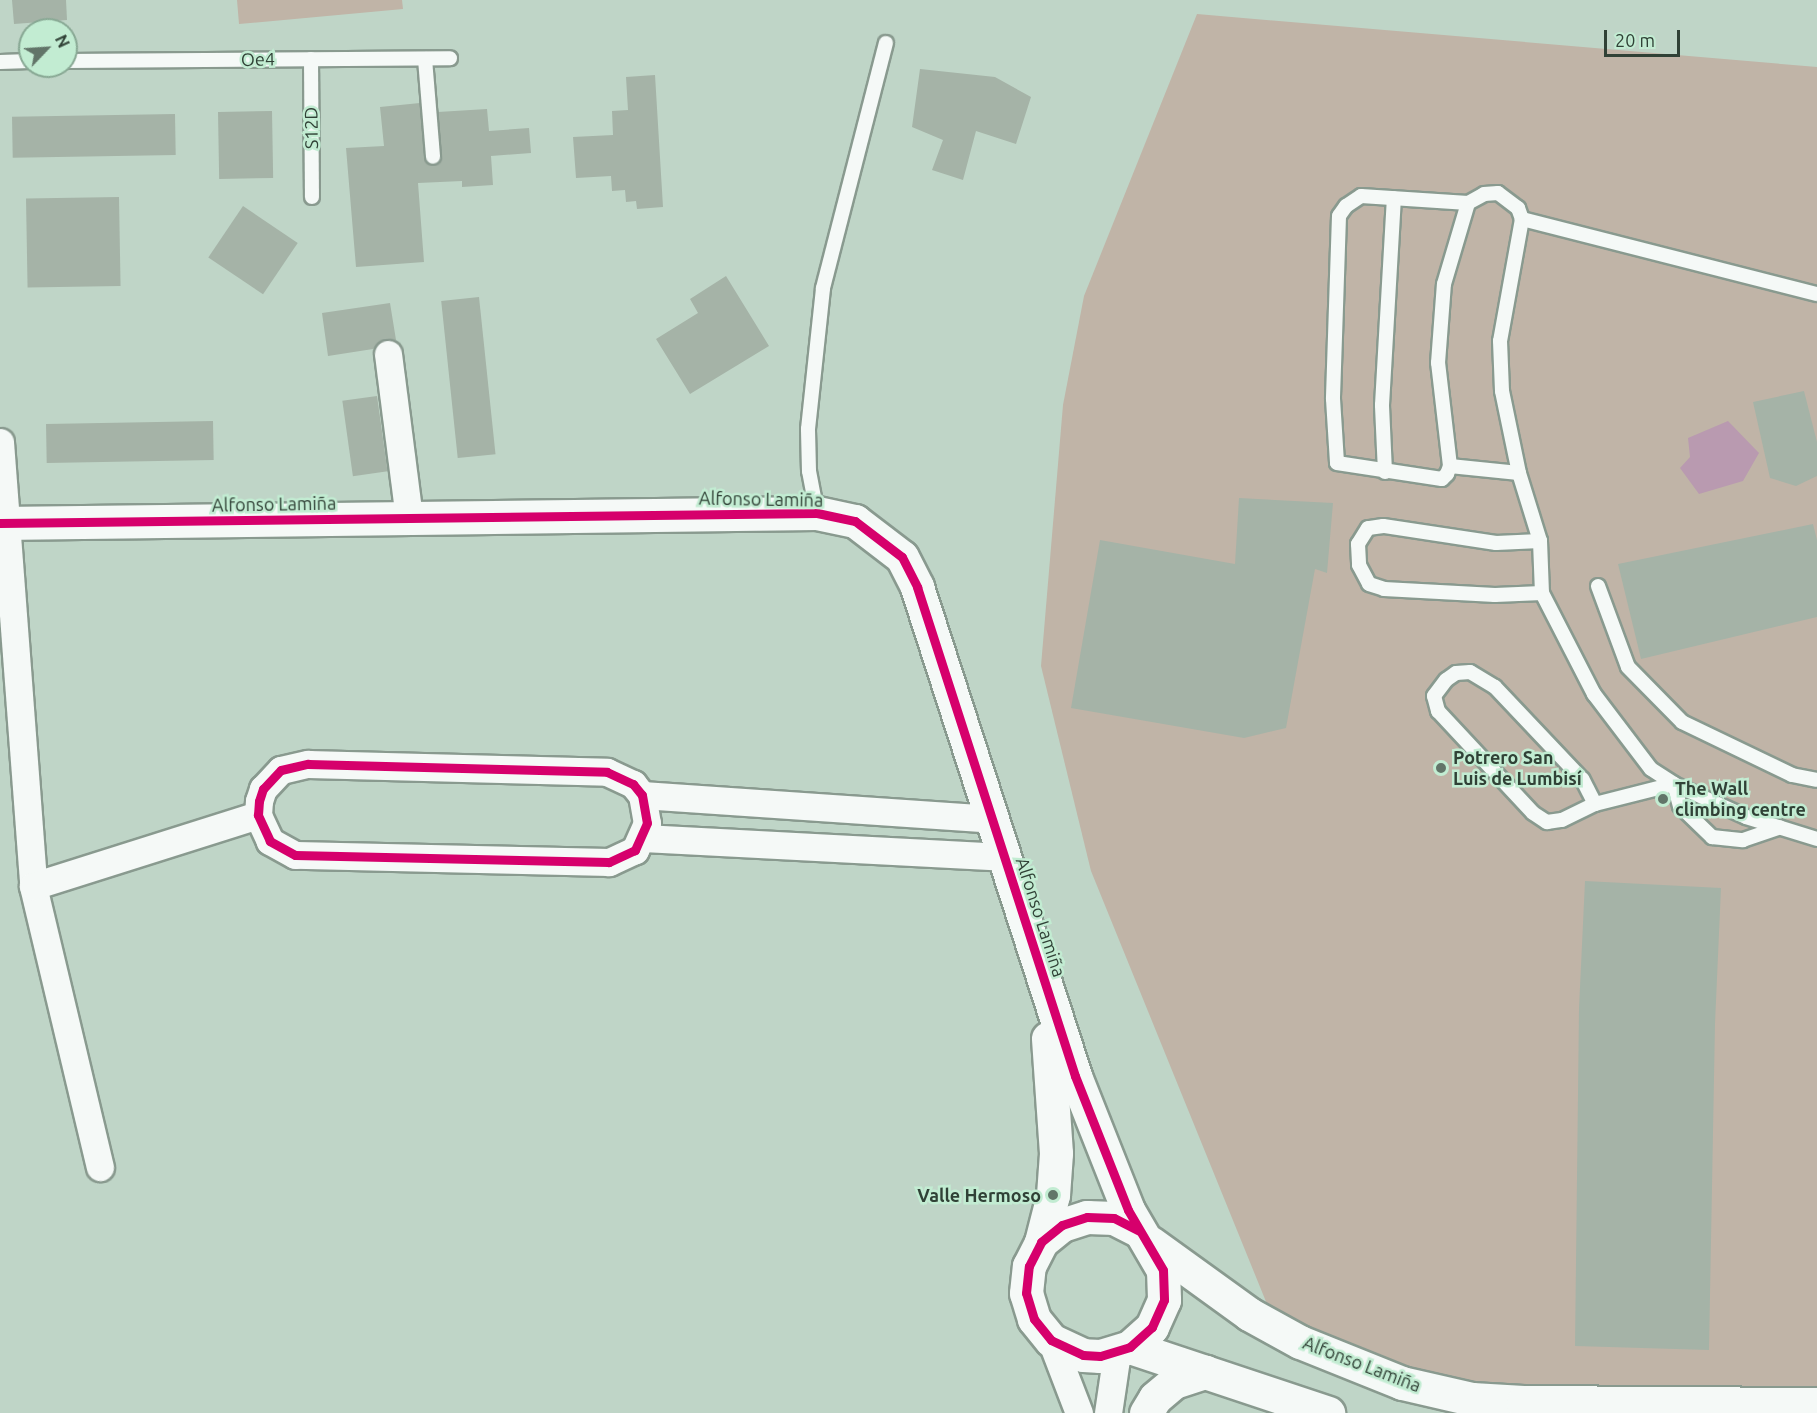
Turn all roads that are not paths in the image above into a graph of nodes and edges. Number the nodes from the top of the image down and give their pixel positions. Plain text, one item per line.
1 (886, 43) dead end
2 (425, 58) junction
3 (450, 58) dead end
4 (311, 59) junction
5 (18, 61) edge
6 (78, 61) edge
7 (0, 62) edge
8 (433, 157) dead end
9 (312, 197) dead end
10 (1394, 198) junction
11 (1468, 203) junction
12 (1522, 219) junction
13 (1817, 294) edge
14 (388, 354) dead end
15 (0, 442) edge
16 (1450, 466) junction
17 (1385, 472) junction
18 (1519, 473) junction
19 (817, 513) junction
20 (409, 519) junction
21 (3, 523) edge
22 (1540, 542) junction
23 (1599, 586) dead end
24 (1542, 593) junction
25 (1817, 780) edge
26 (1674, 784) junction
27 (642, 795) junction
28 (1595, 804) junction
29 (258, 815) junction
30 (992, 819) junction
31 (1780, 827) junction
32 (643, 838) junction
33 (1817, 839) edge
34 (1004, 857) junction
35 (33, 886) junction
36 (1024, 915) junction
37 (100, 1167) dead end
38 (1144, 1237) junction
39 (1041, 1242) junction
40 (1051, 1340) junction
41 (1124, 1350) junction
42 (1205, 1372) junction
43 (1817, 1404) edge
44 (1079, 1413) edge
45 (1108, 1413) edge
46 (1146, 1413) edge
47 (1328, 1413) edge

1 - 19 lane
2 - 3 lane, Oe4
2 - 4 lane, Oe4
2 - 8 lane
4 - 6 lane, Oe4
4 - 9 lane, S12D
5 - 7 lane
10 - 11 lane
10 - 17 lane
10 - 17 lane
11 - 12 lane
11 - 16 lane
12 - 13 lane
12 - 18 lane
14 - 20 street
15 - 21 street
16 - 17 lane
16 - 18 lane
18 - 22 lane
19 - 20 street, Alfonso Lamiña
19 - 30 street, Alfonso Lamiña
20 - 21 street, Alfonso Lamiña
21 - 35 street
22 - 24 lane
22 - 24 lane
23 - 25 lane
24 - 26 lane
26 - 28 lane
26 - 31 lane
26 - 31 lane
27 - 29 street
27 - 30 street
27 - 32 street
28 - 28 lane
29 - 32 street
29 - 35 street
30 - 34 street, Alfonso Lamiña
31 - 33 lane
32 - 34 street
34 - 36 street, Alfonso Lamiña
35 - 37 street
36 - 38 street, Alfonso Lamiña
36 - 39 street, Alfonso Lamiña
38 - 39 street
38 - 41 street
38 - 43 street, Alfonso Lamiña
39 - 40 street
40 - 41 street
40 - 44 street
41 - 42 street
41 - 45 street
42 - 46 street
42 - 47 street

